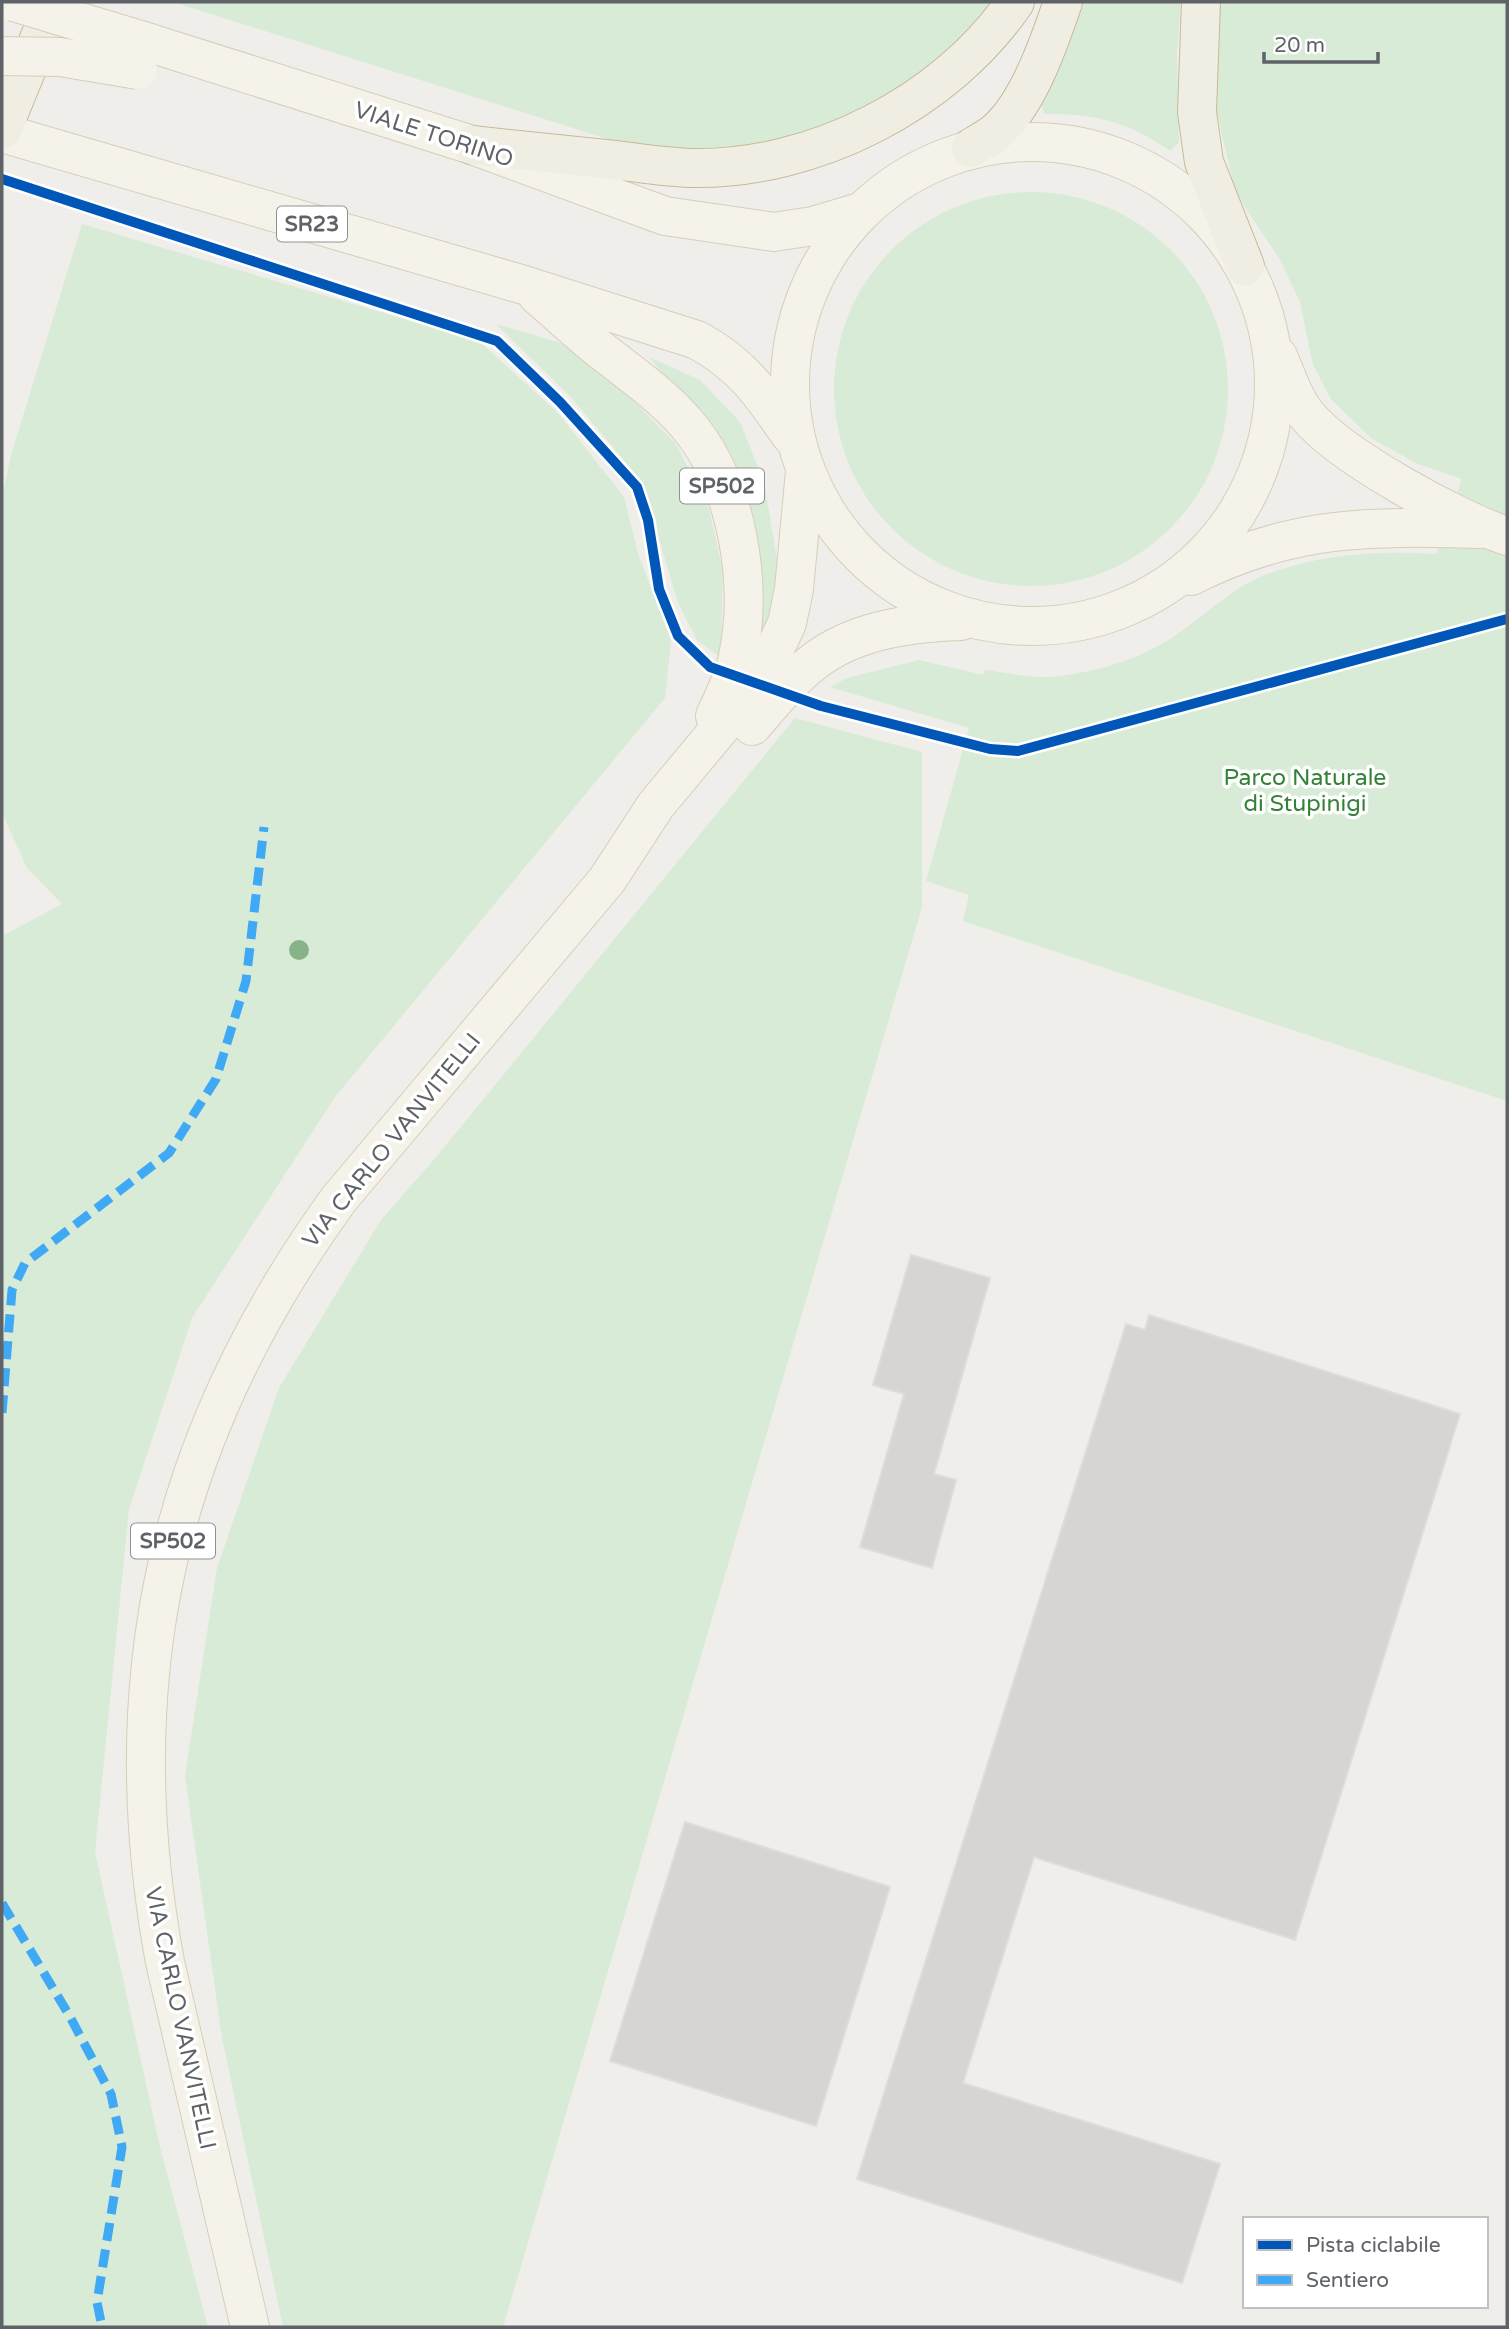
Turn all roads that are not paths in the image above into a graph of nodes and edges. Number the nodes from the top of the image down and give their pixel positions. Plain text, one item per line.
1 (14, 2) edge
2 (54, 2) edge
3 (1015, 2) edge
4 (1063, 2) edge
5 (1201, 2) edge
6 (2, 56) edge
7 (144, 57) junction
8 (2, 131) edge
9 (472, 145) junction
10 (971, 148) junction
11 (858, 213) junction
12 (1245, 266) junction
13 (524, 285) junction
14 (1272, 343) junction
15 (800, 456) junction
16 (1496, 532) edge
17 (1179, 583) junction
18 (970, 621) junction
19 (695, 760) junction
20 (607, 880) junction
21 (250, 2327) edge

1 - 7 main road, VIALE TORINO, bridge
2 - 8 highway
3 - 9 highway
4 - 10 highway
5 - 12 highway
6 - 7 main road, bridge
7 - 9 main road, VIALE TORINO
8 - 13 main road, SR23
9 - 11 main road, VIALE TORINO
10 - 11 main road
10 - 12 main road
11 - 15 main road
12 - 14 main road
13 - 15 main road, SR23
13 - 19 main road, SP502
14 - 16 main road
14 - 17 main road
15 - 18 main road
15 - 19 main road, VIA CARLO VANVITELLI / SP502
16 - 17 main road
17 - 18 main road, VIA CARLO VANVITELLI
18 - 20 main road, VIA CARLO VANVITELLI / SP502
19 - 20 main road, VIA CARLO VANVITELLI / SP502
20 - 21 main road, VIA CARLO VANVITELLI / SP502

